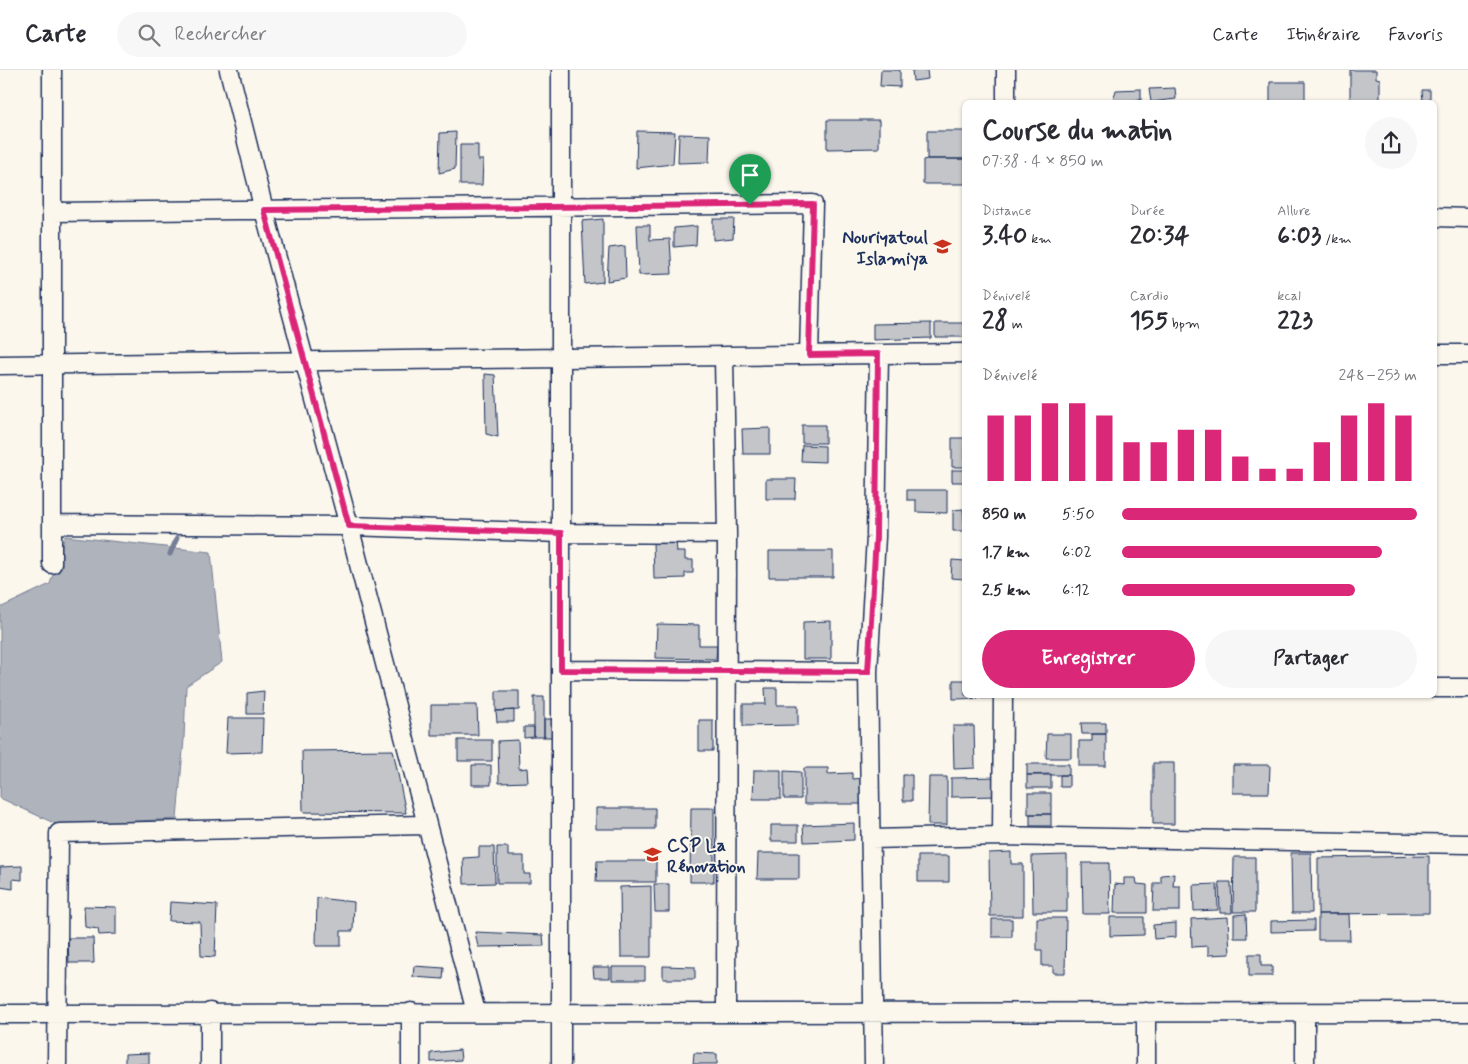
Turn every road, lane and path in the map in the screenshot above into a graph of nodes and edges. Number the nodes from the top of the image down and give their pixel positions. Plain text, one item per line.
1 (52, 70) edge
2 (229, 70) edge
3 (561, 70) edge
4 (1006, 70) edge
5 (1006, 100) edge
6 (561, 208) junction
7 (264, 210) junction
8 (52, 212) junction
9 (1437, 217) edge
10 (1468, 218) edge
11 (962, 353) edge
12 (878, 354) junction
13 (1437, 354) edge
14 (1468, 354) edge
15 (809, 355) junction
16 (724, 357) junction
17 (561, 359) junction
18 (305, 362) junction
19 (0, 365) edge
20 (52, 366) junction
21 (53, 524) junction
22 (349, 526) junction
23 (561, 533) junction
24 (727, 534) junction
25 (52, 564) dead end
26 (561, 670) junction
27 (727, 671) junction
28 (868, 672) junction
29 (1437, 688) edge
30 (1468, 688) edge
31 (1003, 698) edge
32 (425, 825) junction
33 (1002, 836) junction
34 (871, 839) junction
35 (1468, 844) edge
36 (57, 1012) junction
37 (210, 1012) junction
38 (411, 1012) junction
39 (476, 1012) junction
40 (561, 1012) junction
41 (726, 1012) junction
42 (874, 1012) junction
43 (1146, 1012) junction
44 (1305, 1012) junction
45 (1468, 1012) edge
46 (0, 1014) edge
47 (57, 1064) edge
48 (210, 1064) edge
49 (411, 1064) edge
50 (561, 1064) edge
51 (874, 1064) edge
52 (1146, 1064) edge
53 (1304, 1064) edge

1 - 8 street
2 - 7 street
3 - 6 street
4 - 5 street
6 - 7 street
6 - 15 street
6 - 17 street
7 - 8 street
7 - 18 street
8 - 20 street
9 - 10 street
11 - 12 street
12 - 15 street
12 - 28 street
13 - 14 street
15 - 16 street
16 - 17 street
16 - 24 street
17 - 18 street
17 - 23 street
18 - 20 street
18 - 22 street
19 - 20 street
20 - 21 street
21 - 22 street
21 - 25 street
22 - 23 street
22 - 32 street
23 - 24 street
23 - 26 street
24 - 27 street
26 - 27 street
26 - 40 street
27 - 28 street
27 - 41 street
28 - 34 street
29 - 30 street
31 - 33 street
32 - 36 street
32 - 39 street
33 - 34 street
33 - 35 street
34 - 42 street
36 - 37 street
36 - 46 street
36 - 47 street
37 - 38 street
37 - 48 street
38 - 39 street
38 - 49 street
39 - 40 street
40 - 41 street
40 - 50 street
41 - 42 street
42 - 43 street
42 - 51 street
43 - 44 street
43 - 52 street
44 - 45 street
44 - 53 street

